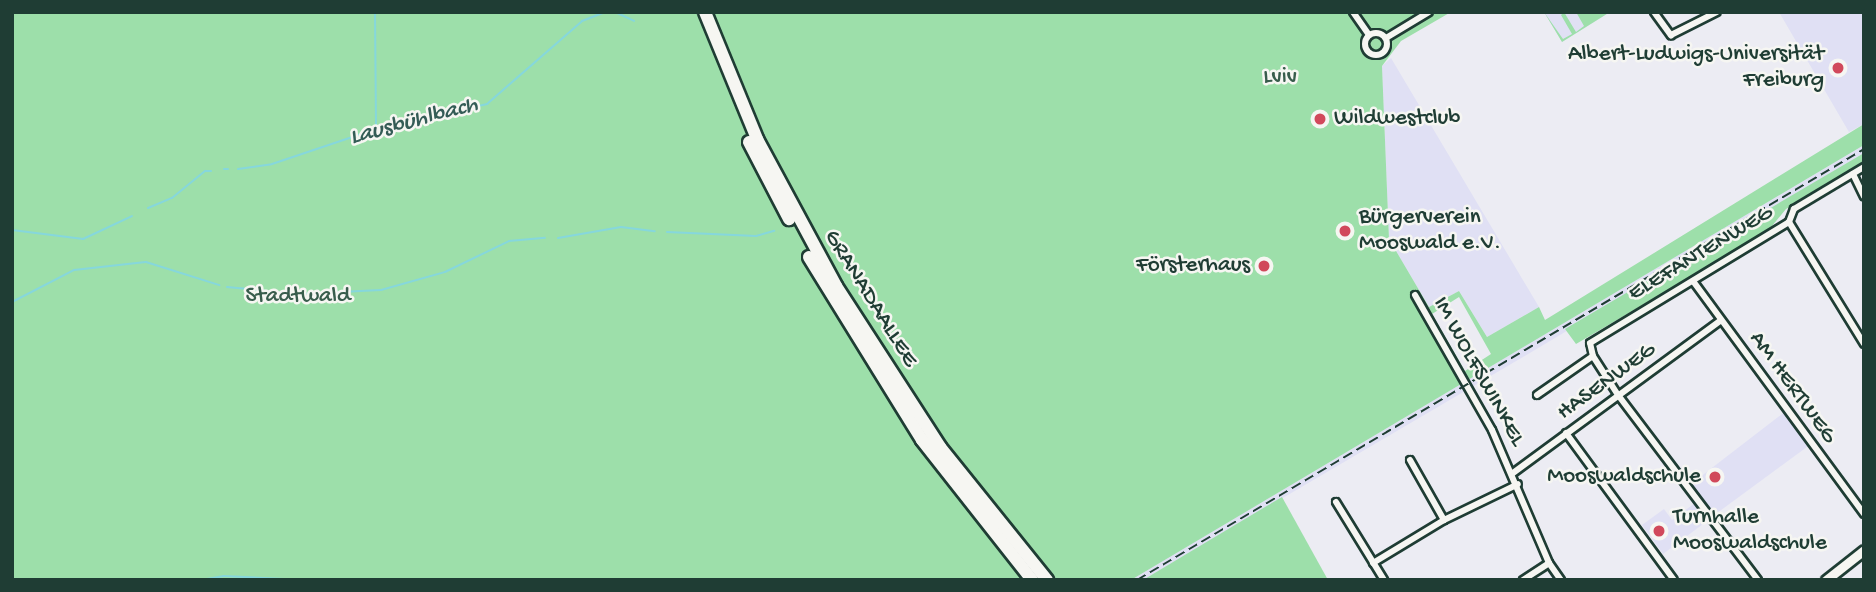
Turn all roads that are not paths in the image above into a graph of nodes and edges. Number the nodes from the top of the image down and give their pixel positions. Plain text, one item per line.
1 (696, 12) edge
2 (705, 12) edge
3 (1353, 12) edge
4 (1429, 12) edge
5 (1654, 12) edge
6 (1717, 12) edge
7 (1369, 35) junction
8 (1386, 38) junction
9 (1864, 167) edge
10 (1853, 174) junction
11 (1864, 198) edge
12 (1789, 222) junction
13 (1692, 281) junction
14 (1415, 295) dead end
15 (1721, 320) junction
16 (1864, 344) edge
17 (1593, 356) junction
18 (1537, 395) dead end
19 (1618, 395) junction
20 (1566, 433) junction
21 (1410, 460) dead end
22 (1513, 473) junction
23 (1518, 484) junction
24 (1336, 502) dead end
25 (1864, 514) edge
26 (1444, 520) junction
27 (1864, 550) edge
28 (1373, 563) junction
29 (1549, 563) junction
30 (1831, 578) edge
31 (1032, 580) edge
32 (1047, 580) edge
33 (1384, 580) edge
34 (1523, 580) edge
35 (1561, 580) edge
36 (1674, 580) edge
37 (1758, 580) edge

1 - 31 highway, GRANADAALLEE
2 - 32 highway, GRANADAALLEE
3 - 7 street
4 - 8 street
5 - 6 street
7 - 8 street
7 - 8 street
9 - 10 street, ELEFANTENWEG
10 - 11 street
10 - 12 street, ELEFANTENWEG
12 - 13 street, ELEFANTENWEG
12 - 16 street
13 - 15 street, AM HERTWEG
13 - 17 street, ELEFANTENWEG
14 - 22 street, IM WOLFSWINKEL
15 - 19 street, HASENWEG
15 - 25 street, AM HERTWEG
17 - 18 street
17 - 19 street
19 - 20 street, HASENWEG
19 - 37 street
20 - 22 street, HASENWEG
20 - 36 street
21 - 26 street
22 - 23 street, IM WOLFSWINKEL
23 - 26 street
23 - 29 street, IM WOLFSWINKEL
24 - 28 street
26 - 28 street
27 - 30 main road
28 - 33 street
29 - 34 street
29 - 35 street, IM WOLFSWINKEL

